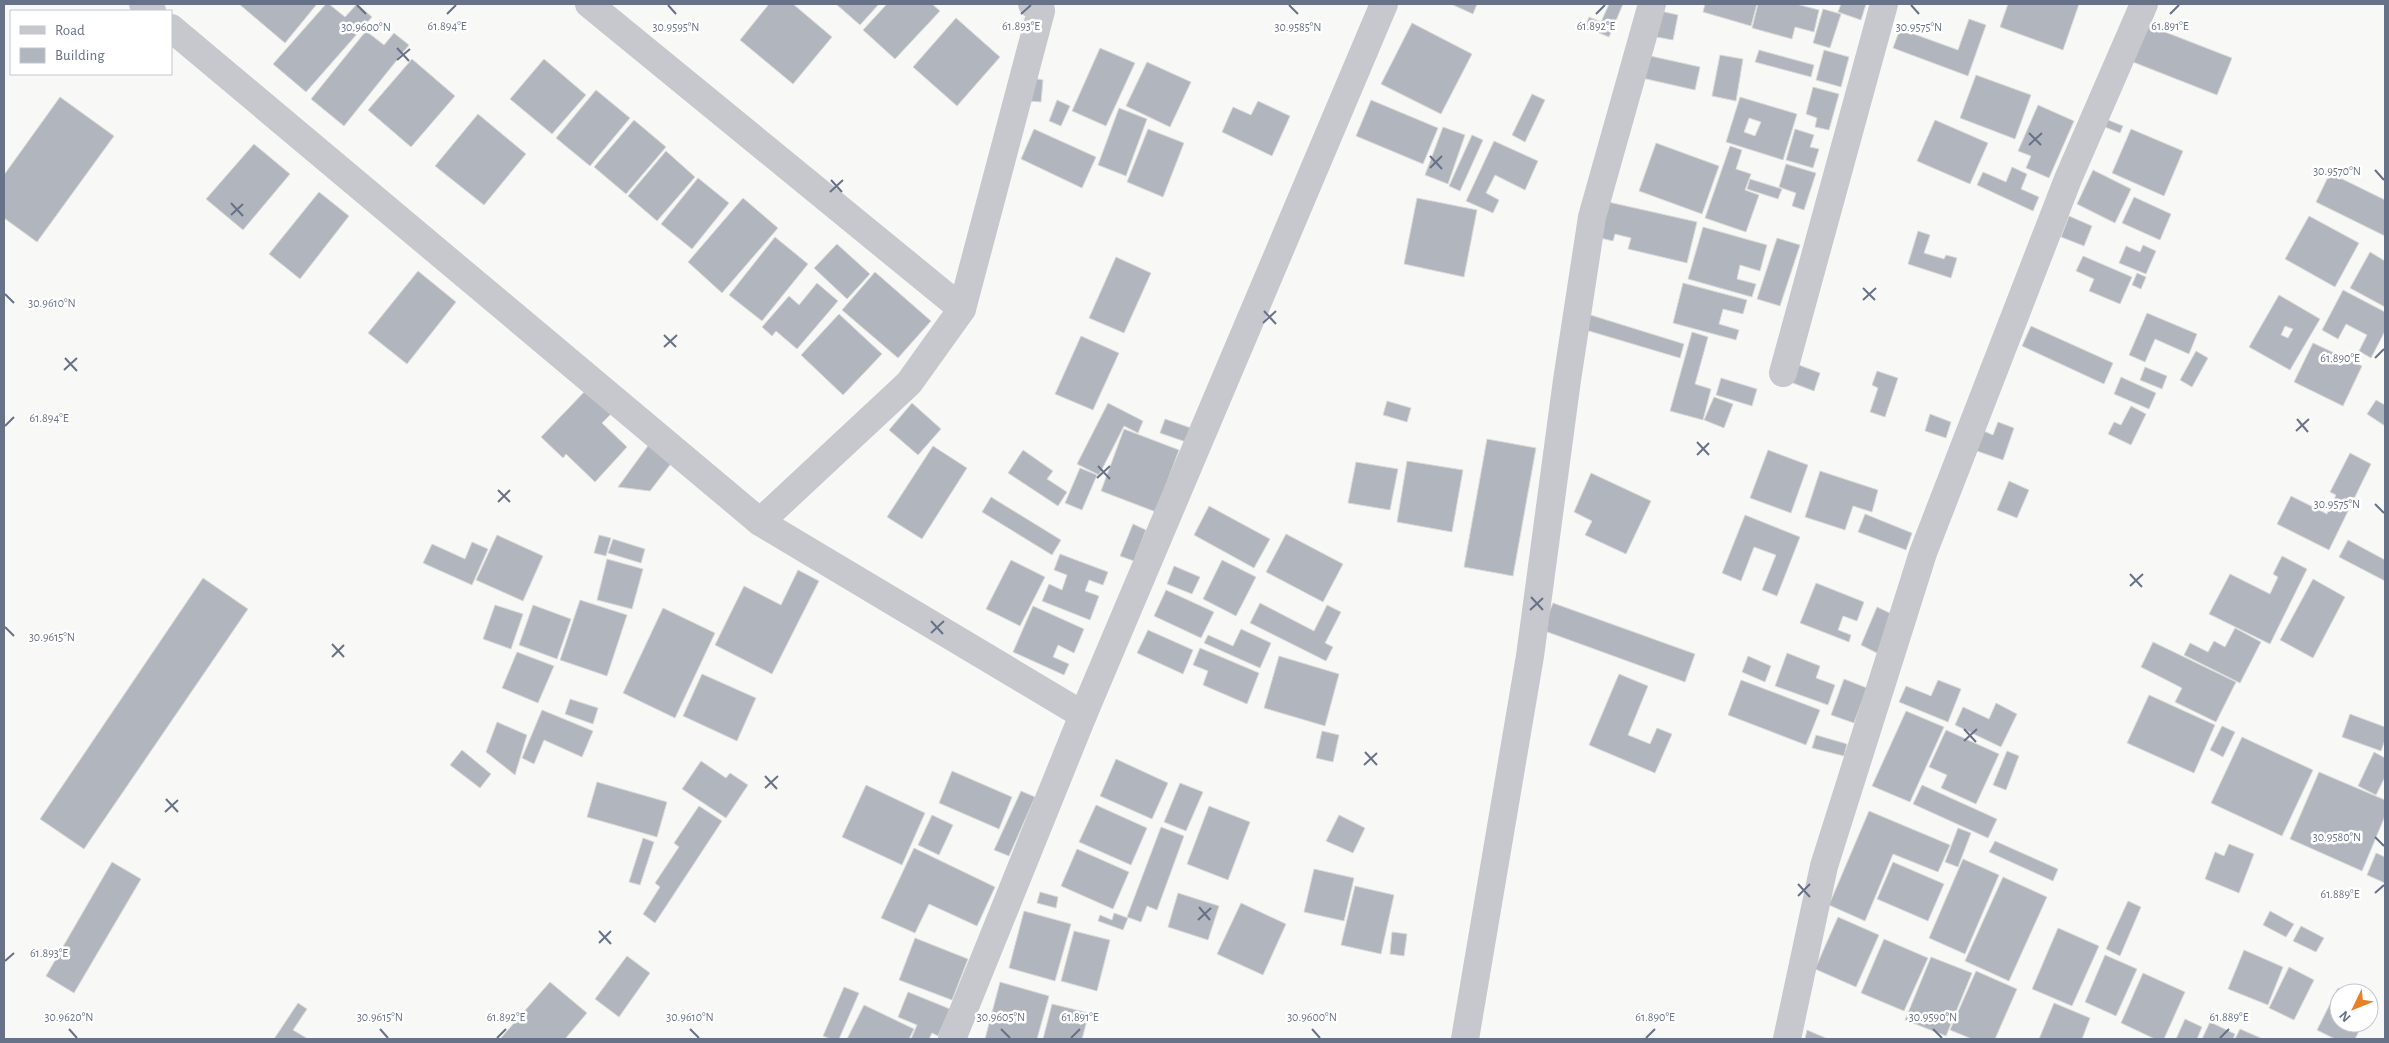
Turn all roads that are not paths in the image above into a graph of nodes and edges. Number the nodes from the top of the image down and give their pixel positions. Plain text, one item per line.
1 (589, 4) edge
2 (1032, 4) edge
3 (1384, 4) edge
4 (1652, 4) edge
5 (1884, 4) edge
6 (2144, 4) edge
7 (172, 29) edge
8 (962, 309) junction
9 (1783, 373) dead end
10 (760, 522) junction
11 (1083, 715) junction
12 (952, 1039) edge
13 (1465, 1039) edge
14 (1787, 1039) edge

1 - 8 street
2 - 8 street
3 - 11 street
4 - 13 street
5 - 9 street
6 - 14 street
7 - 10 street
8 - 10 street
10 - 11 street
11 - 12 street

